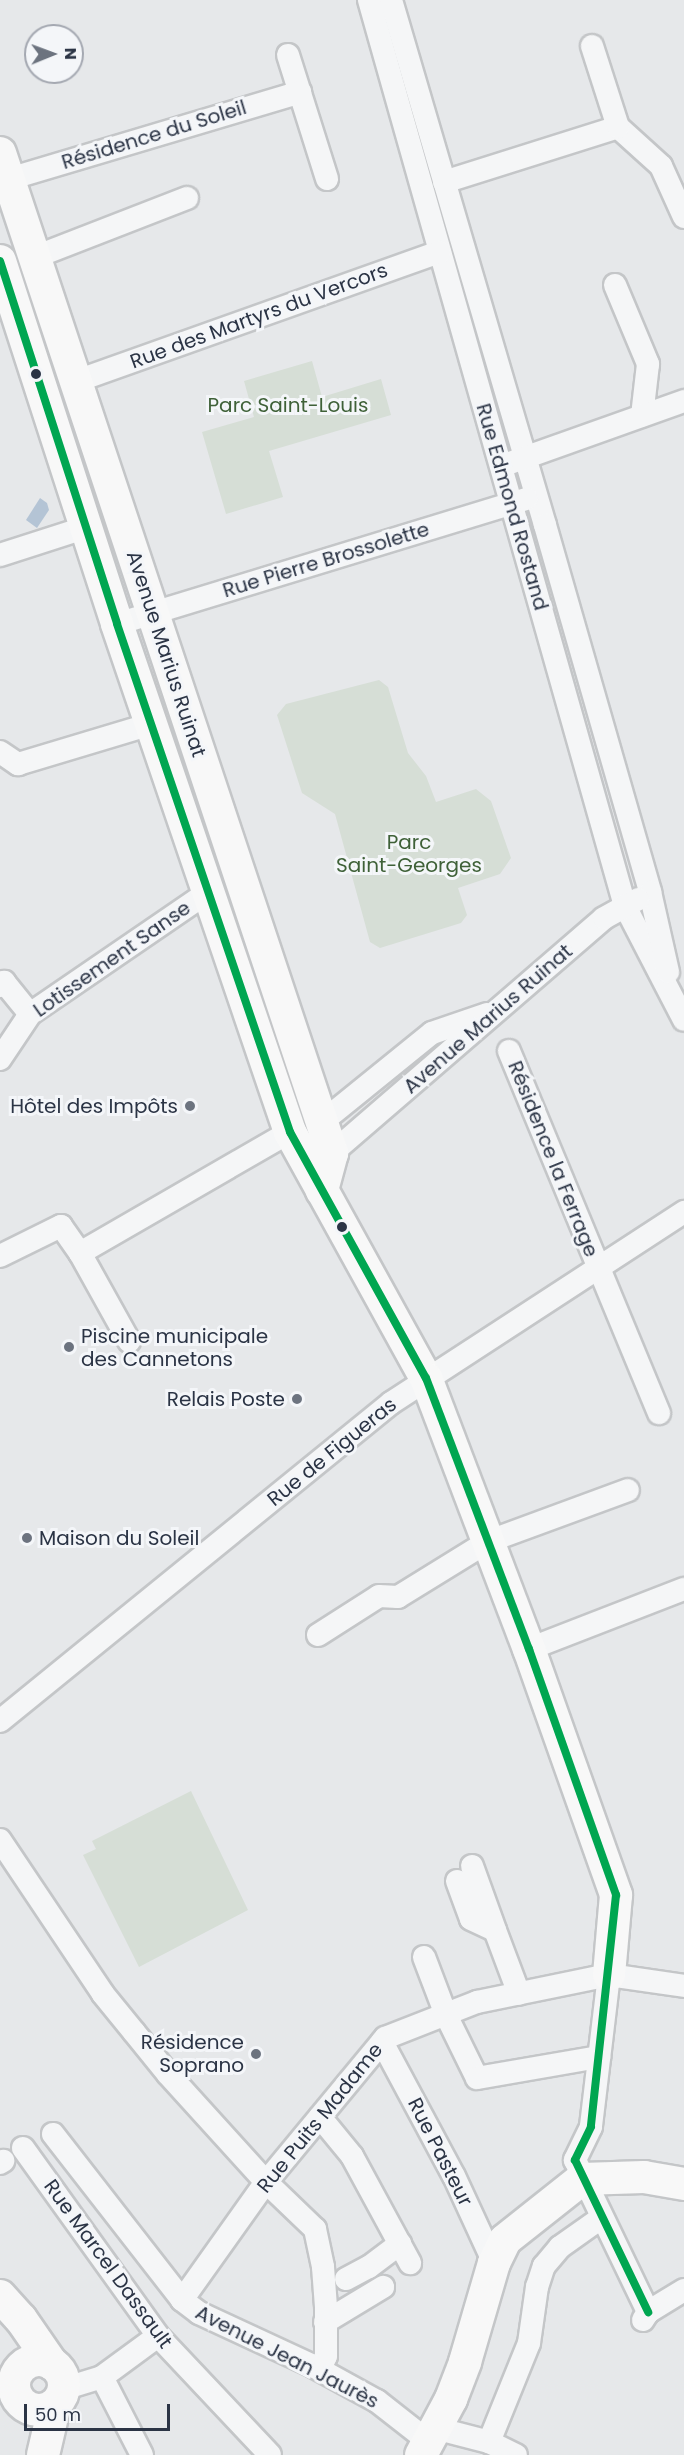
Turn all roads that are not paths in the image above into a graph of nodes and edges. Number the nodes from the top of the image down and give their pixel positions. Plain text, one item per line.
1 (369, 0) edge
2 (390, 0) edge
3 (592, 46) dead end
4 (288, 55) dead end
5 (300, 92) junction
6 (618, 127) junction
7 (4, 166) edge
8 (327, 179) dead end
9 (444, 182) junction
10 (187, 198) dead end
11 (684, 217) edge
12 (440, 252) junction
13 (35, 257) junction
14 (0, 261) edge
15 (615, 285) dead end
16 (77, 381) junction
17 (684, 401) edge
18 (642, 416) junction
19 (525, 458) junction
20 (501, 466) junction
21 (536, 496) junction
22 (511, 504) junction
23 (87, 527) junction
24 (0, 555) edge
25 (152, 613) junction
26 (117, 624) junction
27 (152, 724) junction
28 (0, 752) edge
29 (208, 892) junction
30 (650, 892) junction
31 (625, 906) junction
32 (0, 986) edge
33 (497, 1011) junction
34 (680, 1013) edge
35 (30, 1014) junction
36 (509, 1051) dead end
37 (0, 1059) edge
38 (322, 1122) junction
39 (290, 1132) junction
40 (332, 1154) junction
41 (322, 1191) junction
42 (684, 1212) edge
43 (80, 1253) junction
44 (0, 1256) edge
45 (597, 1267) junction
46 (129, 1341) dead end
47 (426, 1378) junction
48 (659, 1413) dead end
49 (628, 1490) dead end
50 (487, 1542) junction
51 (684, 1589) edge
52 (318, 1635) dead end
53 (529, 1649) junction
54 (0, 1721) edge
55 (0, 1840) edge
56 (464, 1874) dead end
57 (424, 1957) dead end
58 (609, 1975) junction
59 (684, 1986) edge
60 (519, 1994) junction
61 (446, 2014) junction
62 (382, 2042) junction
63 (599, 2057) junction
64 (320, 2117) junction
65 (53, 2134) dead end
66 (23, 2148) dead end
67 (582, 2179) junction
68 (266, 2182) junction
69 (684, 2184) edge
70 (601, 2218) junction
71 (494, 2263) junction
72 (346, 2279) dead end
73 (383, 2287) dead end
74 (684, 2290) edge
75 (0, 2296) edge
76 (182, 2300) junction
77 (325, 2315) junction
78 (158, 2336) junction
79 (320, 2369) junction
80 (102, 2377) junction
81 (28, 2389) edge
82 (428, 2441) edge
83 (489, 2442) junction
84 (44, 2453) edge
85 (142, 2455) edge
86 (270, 2455) edge
87 (516, 2455) edge

1 - 12 street, Rue Edmond Rostand
2 - 9 street, Rue Edmond Rostand
3 - 6 street
4 - 5 street
5 - 7 street, Résidence du Soleil
5 - 8 street
6 - 9 street
6 - 11 street
7 - 13 street, Avenue Marius Ruinat
9 - 19 street, Rue Edmond Rostand
10 - 13 street
12 - 16 street, Rue des Martyrs du Vercors
12 - 20 street, Rue Edmond Rostand
13 - 16 street, Avenue Marius Ruinat
14 - 23 street, Avenue Marius Ruinat
15 - 18 street
16 - 25 street, Avenue Marius Ruinat
17 - 18 street
18 - 19 street
19 - 20 street
19 - 21 street, Rue Edmond Rostand
20 - 22 street, Rue Edmond Rostand
21 - 22 street, Rue Pierre Brossolette
21 - 30 street, Rue Edmond Rostand
22 - 25 street, Rue Pierre Brossolette
22 - 31 street, Rue Edmond Rostand
23 - 24 street
23 - 26 street, Avenue Marius Ruinat
25 - 26 street, Rue Pierre Brossolette
25 - 38 street, Avenue Marius Ruinat
26 - 27 street, Avenue Marius Ruinat
27 - 28 street
27 - 29 street, Avenue Marius Ruinat
29 - 35 street, Lotissement Sanse
29 - 39 street, Avenue Marius Ruinat
30 - 31 street, Avenue Marius Ruinat
30 - 34 street, Rue Edmond Rostand
31 - 33 street, Avenue Marius Ruinat
31 - 34 street, Rue Edmond Rostand
32 - 35 street
33 - 38 street
33 - 40 street, Avenue Marius Ruinat
35 - 37 street, Lotissement Sanse
36 - 45 street, Résidence la Ferrage
38 - 40 street, Avenue Marius Ruinat
39 - 41 street, Avenue Marius Ruinat
39 - 43 street
40 - 41 street
41 - 47 street, Avenue Marius Ruinat
42 - 45 street, Rue de Figueras
43 - 44 street
43 - 46 street
45 - 47 street, Rue de Figueras
45 - 48 street, Résidence la Ferrage
47 - 50 street, Avenue Marius Ruinat
47 - 54 street, Rue de Figueras
49 - 50 street
50 - 52 street
50 - 53 street, Avenue Marius Ruinat
51 - 53 street
53 - 58 street, Avenue Marius Ruinat
55 - 68 street
56 - 60 street
57 - 61 street
58 - 59 street
58 - 60 street, Rue Puits Madame
58 - 63 street
60 - 61 street, Rue Puits Madame
61 - 62 street, Rue Puits Madame
61 - 63 street
62 - 64 street, Rue Puits Madame
62 - 71 street, Rue Pasteur
63 - 67 street
64 - 68 street, Rue Puits Madame
64 - 72 street
65 - 76 street, Avenue Jean Jaurès
66 - 78 street, Rue Marcel Dassault
67 - 69 street
67 - 70 street
67 - 71 street
68 - 76 street, Rue Puits Madame
68 - 77 street
70 - 74 street
70 - 83 street
71 - 82 street
73 - 77 street
75 - 81 street
76 - 79 street, Avenue Jean Jaurès
77 - 79 street
78 - 80 street
78 - 86 street, Rue Marcel Dassault
79 - 82 street, Avenue Jean Jaurès
80 - 81 street
80 - 85 street
81 - 84 street
82 - 83 street
83 - 87 street

